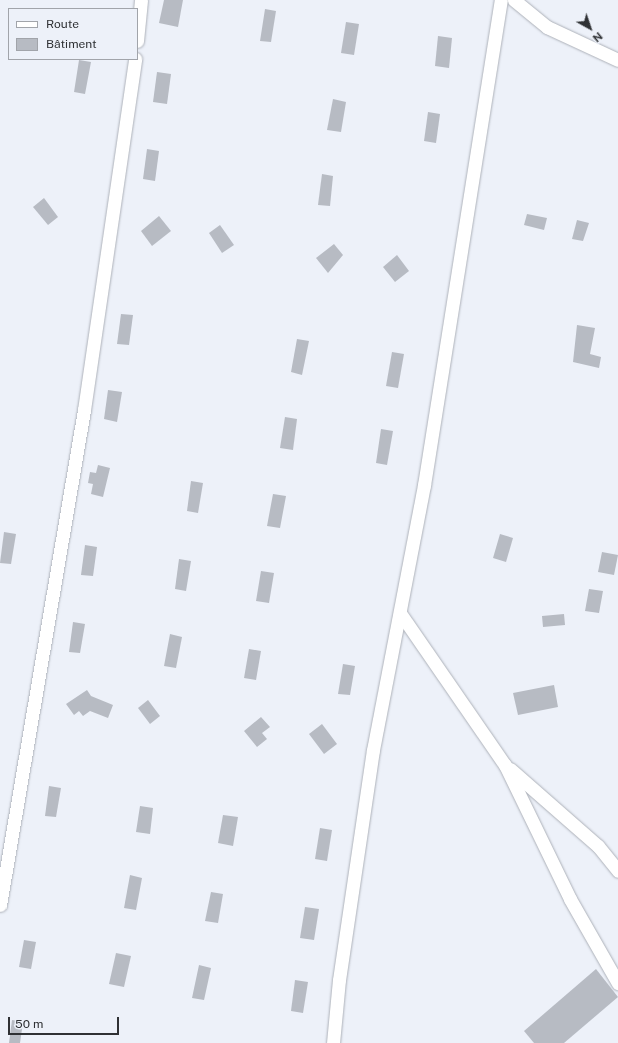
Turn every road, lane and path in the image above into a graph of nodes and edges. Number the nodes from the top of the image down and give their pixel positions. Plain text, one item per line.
1 (141, 0) edge
2 (501, 0) edge
3 (514, 0) edge
4 (138, 31) edge
5 (135, 60) edge
6 (618, 60) edge
7 (400, 613) junction
8 (505, 765) junction
9 (618, 870) edge
10 (0, 905) edge
11 (614, 966) edge
12 (618, 983) edge
13 (333, 1043) edge

1 - 4 street
2 - 7 street
3 - 6 street
5 - 10 street
7 - 8 street
7 - 13 street
8 - 9 street
8 - 11 street
11 - 12 street

